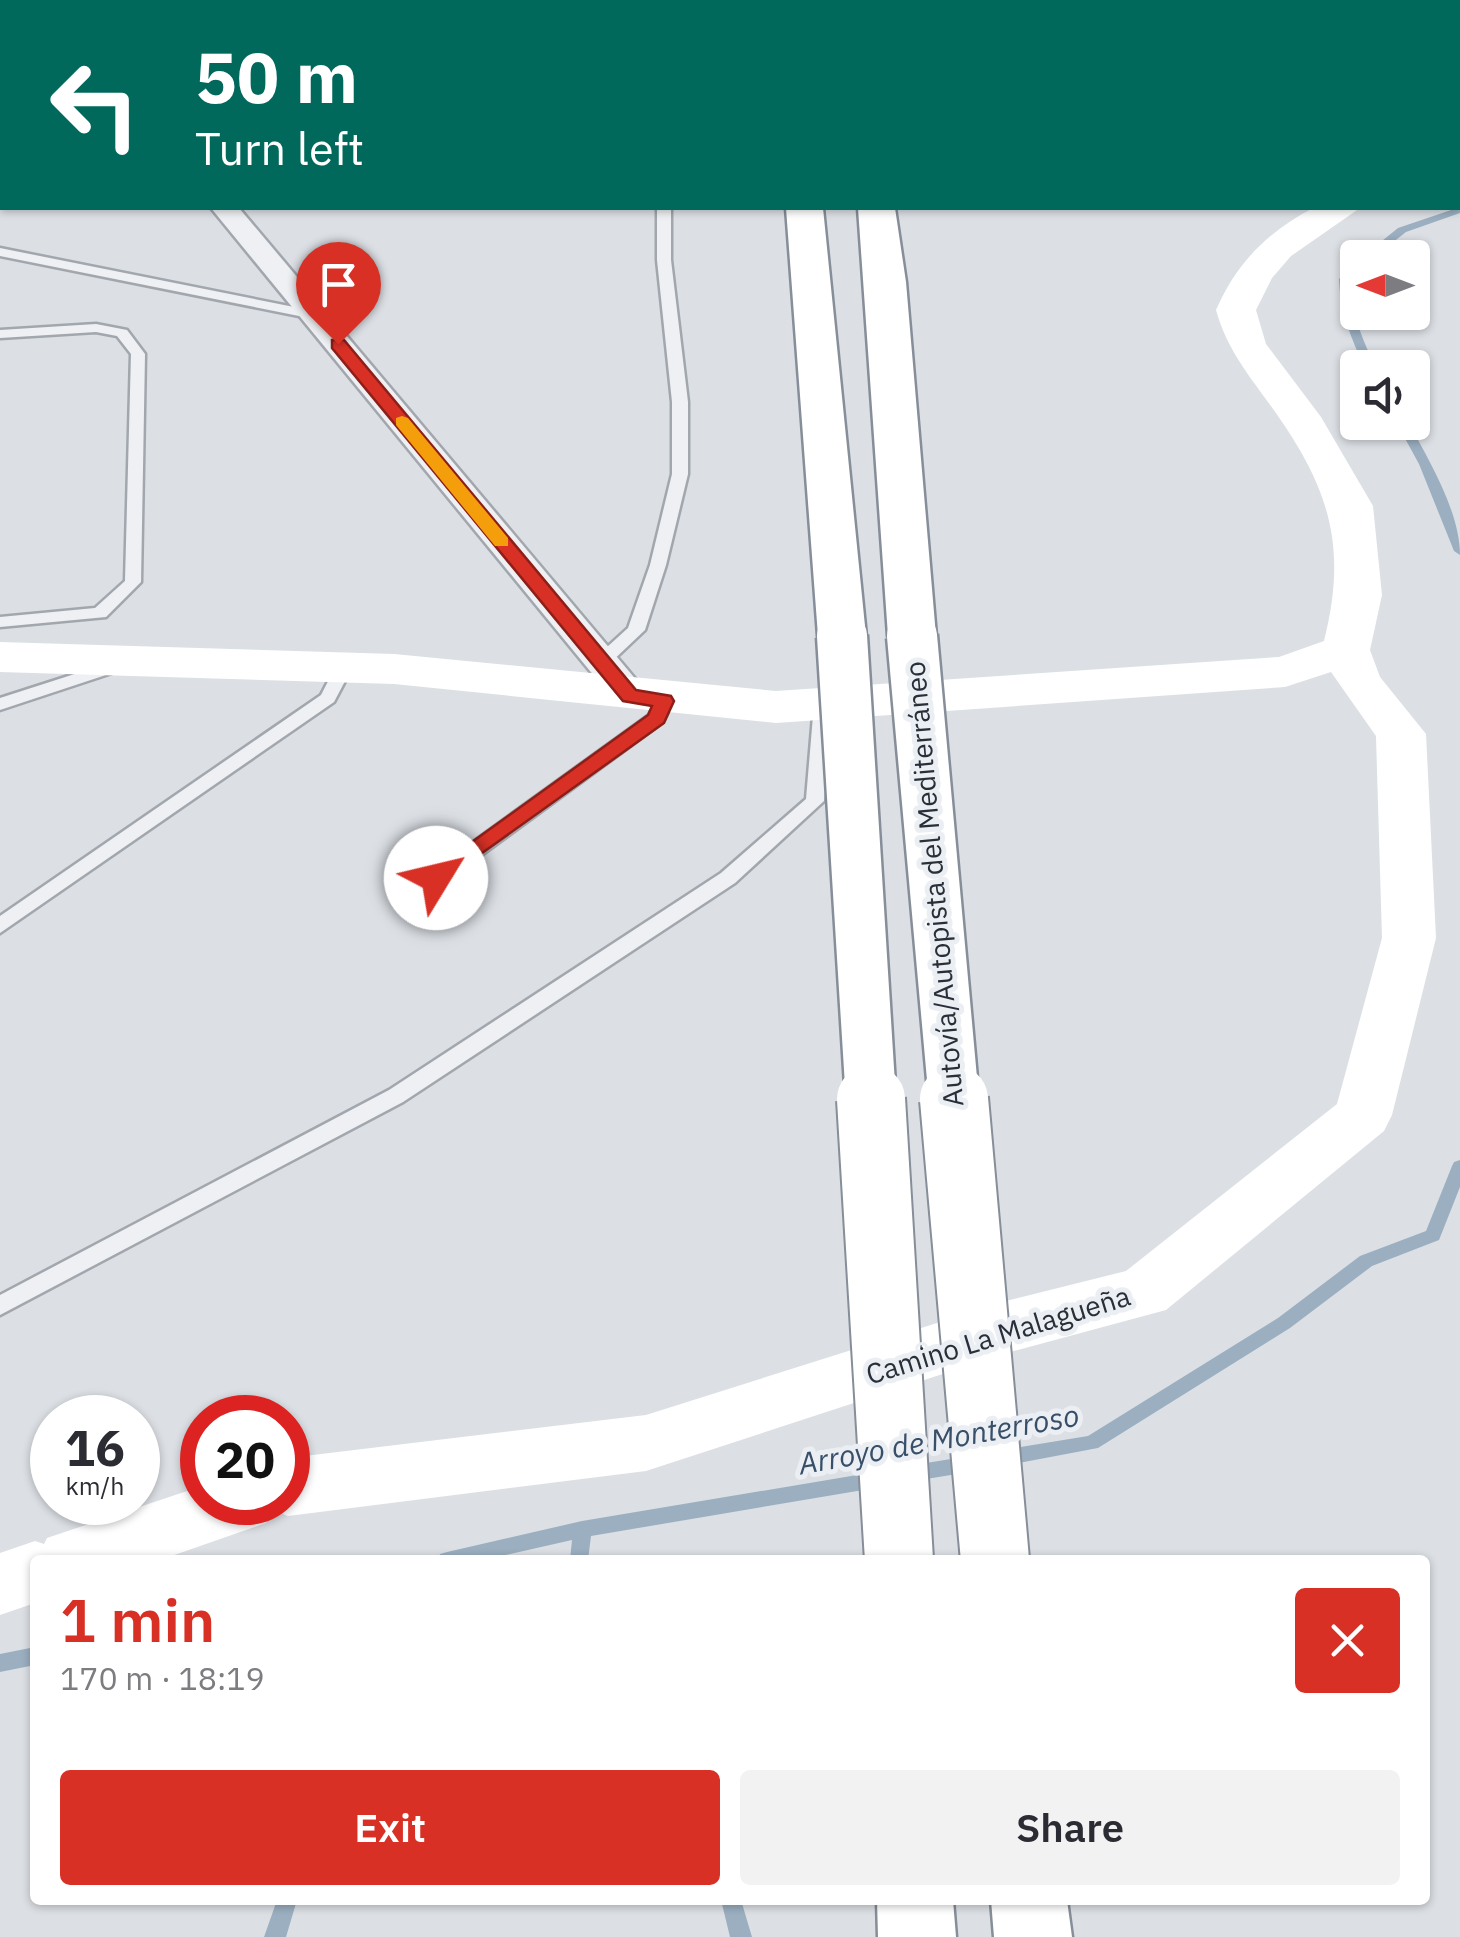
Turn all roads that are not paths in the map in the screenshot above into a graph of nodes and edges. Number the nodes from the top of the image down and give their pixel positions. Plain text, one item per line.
1 (226, 210) edge
2 (664, 210) edge
3 (804, 210) edge
4 (876, 210) edge
5 (903, 210) edge
6 (1337, 210) edge
7 (0, 252) edge
8 (886, 282) junction
9 (314, 315) junction
10 (0, 334) edge
11 (0, 622) edge
12 (1346, 650) junction
13 (0, 657) edge
14 (126, 659) junction
15 (344, 666) junction
16 (632, 686) junction
17 (0, 704) edge
18 (823, 704) junction
19 (405, 901) dead end
20 (0, 926) edge
21 (0, 1306) edge
22 (310, 1485) edge
23 (180, 1523) edge
24 (85, 1555) edge
25 (899, 1555) edge
26 (995, 1555) edge
27 (30, 1574) edge
28 (0, 1584) edge
29 (916, 1905) edge
30 (1030, 1905) edge
31 (917, 1937) edge
32 (1033, 1937) edge

1 - 9 street
2 - 16 lane
3 - 25 main road, bridge
4 - 8 main road, Autovía/Autopista del Mediterráneo
5 - 8 main road
6 - 12 main road
7 - 9 lane
8 - 26 main road, Autovía/Autopista del Mediterráneo, bridge
9 - 16 street
10 - 11 lane
12 - 18 main road
12 - 22 main road, Camino La Malagueña
13 - 14 main road
14 - 15 main road
14 - 17 lane
15 - 16 main road
15 - 20 lane
16 - 18 main road
16 - 19 lane
18 - 21 lane
23 - 24 main road
27 - 28 main road
29 - 31 main road
30 - 32 main road

